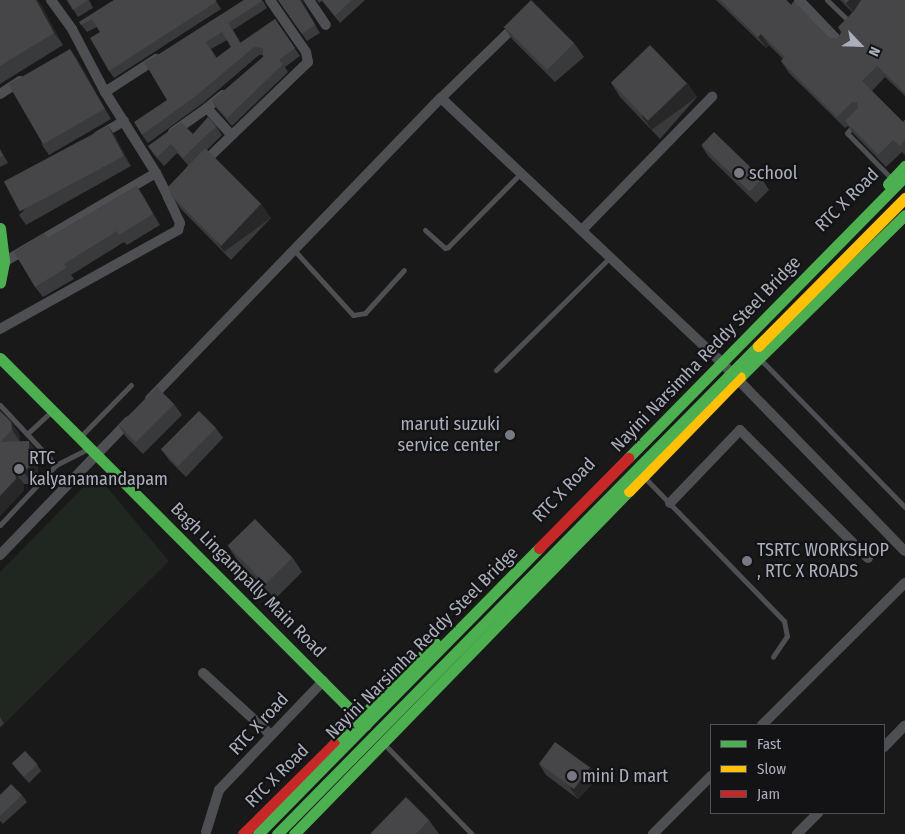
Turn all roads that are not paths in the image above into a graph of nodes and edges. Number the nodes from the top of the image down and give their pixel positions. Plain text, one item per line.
1 (51, 0) edge
2 (270, 0) edge
3 (309, 0) edge
4 (799, 0) edge
5 (827, 0) edge
6 (528, 13) edge
7 (857, 18) edge
8 (326, 25) dead end
9 (842, 45) edge
10 (168, 51) edge
11 (32, 73) edge
12 (228, 90) edge
13 (105, 92) junction
14 (0, 94) edge
15 (712, 97) dead end
16 (442, 98) junction
17 (207, 108) junction
18 (862, 117) edge
19 (124, 121) junction
20 (231, 135) junction
21 (168, 136) edge
22 (91, 140) edge
23 (905, 166) edge
24 (522, 172) junction
25 (156, 173) junction
26 (905, 176) edge
27 (893, 179) junction
28 (168, 198) junction
29 (905, 198) edge
30 (905, 215) edge
31 (583, 228) junction
32 (0, 229) edge
33 (425, 230) dead end
34 (294, 250) junction
35 (610, 257) junction
36 (4, 262) junction
37 (404, 270) dead end
38 (0, 282) edge
39 (0, 329) edge
40 (0, 358) edge
41 (717, 358) junction
42 (758, 358) junction
43 (496, 370) dead end
44 (738, 381) junction
45 (131, 385) dead end
46 (0, 405) edge
47 (54, 410) junction
48 (27, 434) junction
49 (81, 436) junction
50 (95, 449) junction
51 (56, 465) junction
52 (644, 477) junction
53 (670, 504) junction
54 (905, 506) edge
55 (0, 525) edge
56 (904, 546) edge
57 (0, 555) edge
58 (868, 558) dead end
59 (905, 583) edge
60 (773, 657) dead end
61 (203, 673) dead end
62 (323, 680) junction
63 (360, 718) junction
64 (763, 724) edge
65 (905, 725) edge
66 (271, 735) junction
67 (384, 745) junction
68 (885, 746) edge
69 (710, 777) edge
70 (219, 790) joint
71 (817, 814) edge
72 (206, 832) dead end
73 (243, 834) edge
74 (258, 834) edge
75 (277, 834) edge
76 (294, 834) edge
77 (472, 834) edge
78 (653, 834) edge
79 (797, 834) edge

1 - 13 street
2 - 20 street
3 - 8 street
4 - 9 street
5 - 7 lane
6 - 16 street
10 - 13 street
11 - 14 street
12 - 17 street
13 - 19 street
15 - 31 street
16 - 24 street
16 - 34 street
17 - 20 street
17 - 21 street
18 - 27 lane
19 - 22 street
19 - 25 street
20 - 28 street
23 - 27 main road, RTC X Road
24 - 31 street
24 - 33 lane
25 - 28 street
25 - 36 street
26 - 74 main road, Nayini Narsimha Reddy Steel Bridge, bridge
27 - 41 main road, RTC X Road
28 - 39 street
29 - 75 main road, Nayini Narsimha Reddy Steel Bridge, bridge
30 - 42 main road
31 - 35 street
32 - 36 main road
34 - 37 lane
34 - 50 street
35 - 41 street
35 - 43 lane
36 - 38 main road
40 - 47 main road, Bagh Lingampally Main Road
41 - 44 street
41 - 63 main road, RTC X Road
42 - 44 main road
42 - 54 lane
44 - 52 main road
44 - 56 street
45 - 49 lane
46 - 48 lane
47 - 48 lane
47 - 49 main road, Bagh Lingampally Main Road
48 - 51 lane
49 - 50 main road, Bagh Lingampally Main Road
50 - 51 lane
50 - 57 street
50 - 62 main road, Bagh Lingampally Main Road
51 - 55 lane
52 - 53 lane
52 - 67 main road
53 - 58 street
53 - 60 lane
59 - 64 street
61 - 66 street
62 - 63 main road, Bagh Lingampally Main Road
62 - 66 street, RTC X road
63 - 67 main road, Bagh Lingampally Main Road
63 - 73 main road, RTC X Road
65 - 68 street
66 - 70 street, RTC X road
67 - 76 main road
67 - 77 lane
69 - 78 street
70 - 72 street, RTC X Road
71 - 79 street

